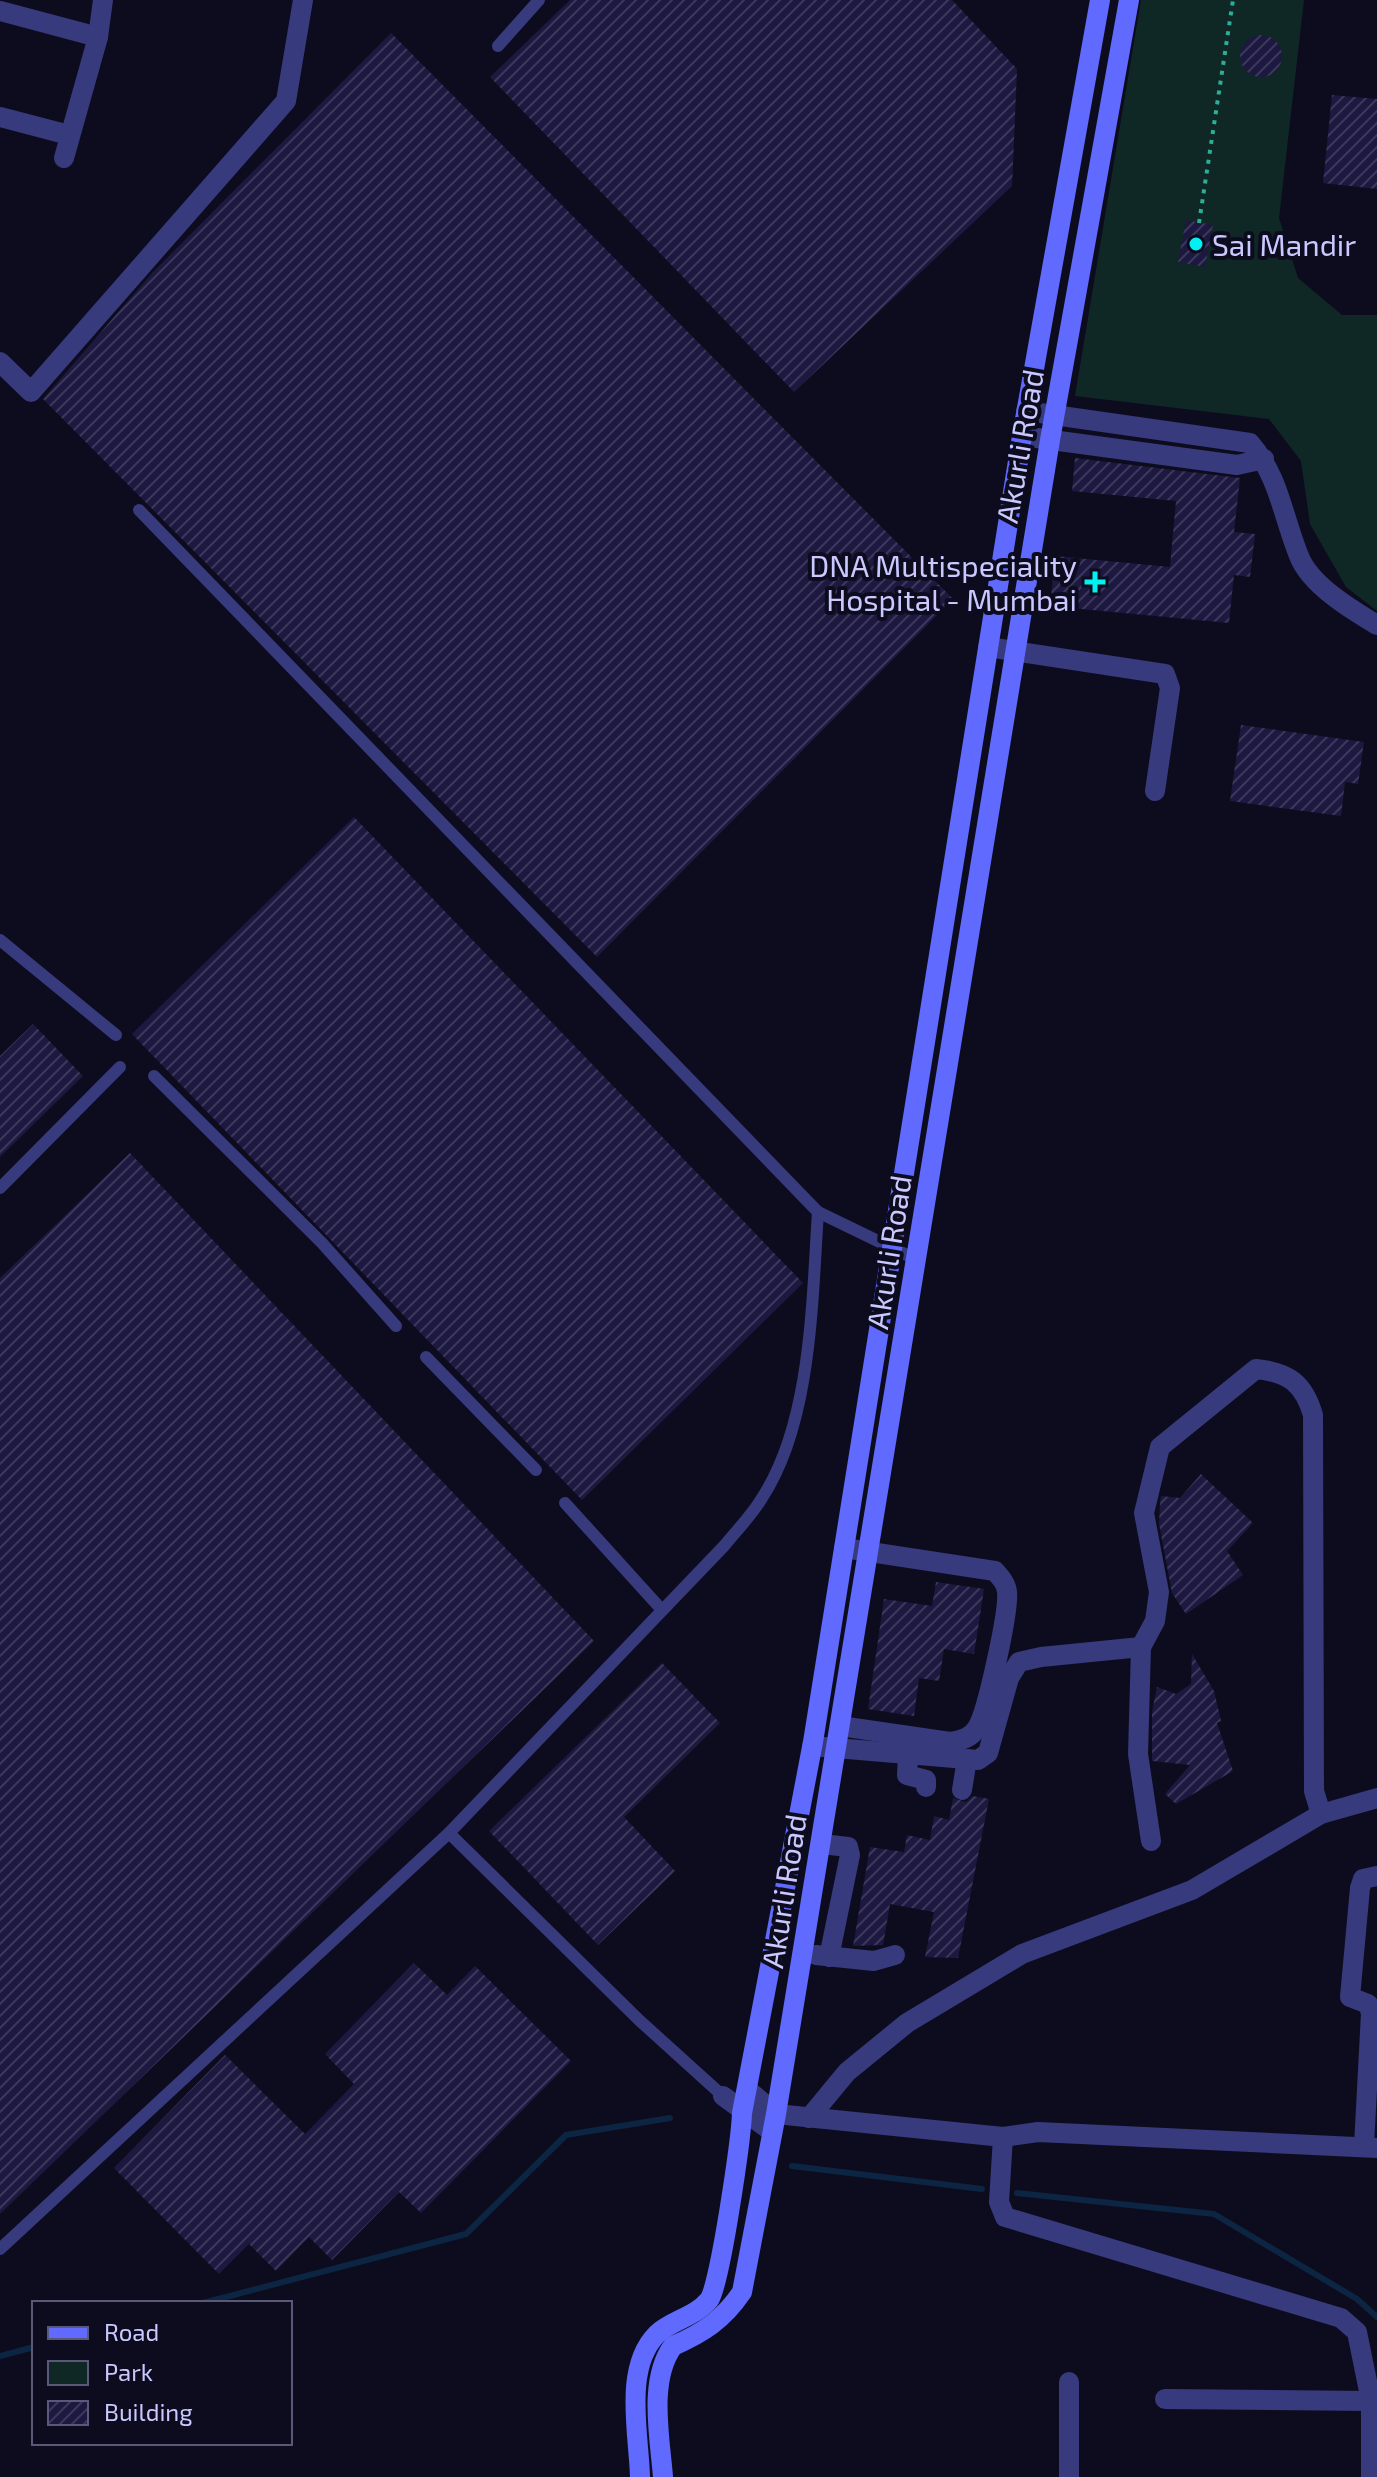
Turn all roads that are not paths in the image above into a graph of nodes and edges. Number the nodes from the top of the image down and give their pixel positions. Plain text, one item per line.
1 (103, 0) edge
2 (303, 0) edge
3 (539, 0) edge
4 (1100, 0) edge
5 (1129, 0) edge
6 (0, 11) edge
7 (98, 37) junction
8 (498, 46) dead end
9 (1082, 99) junction
10 (1110, 105) junction
11 (0, 117) edge
12 (69, 135) junction
13 (64, 158) dead end
14 (1063, 205) junction
15 (1091, 209) junction
16 (0, 362) edge
17 (0, 379) edge
18 (22, 383) junction
19 (1026, 411) junction
20 (1054, 415) junction
21 (1022, 436) junction
22 (1050, 440) junction
23 (1264, 459) junction
24 (139, 510) dead end
25 (1001, 566) junction
26 (1029, 568) junction
27 (1377, 625) edge
28 (988, 647) junction
29 (1016, 650) junction
30 (970, 761) junction
31 (997, 764) junction
32 (1155, 791) dead end
33 (951, 875) junction
34 (979, 878) junction
35 (0, 940) edge
36 (937, 965) junction
37 (964, 967) junction
38 (116, 1035) dead end
39 (925, 1040) junction
40 (952, 1045) junction
41 (120, 1067) dead end
42 (154, 1076) dead end
43 (910, 1137) junction
44 (936, 1142) junction
45 (0, 1188) edge
46 (818, 1212) junction
47 (892, 1249) junction
48 (917, 1260) junction
49 (396, 1326) dead end
50 (426, 1357) dead end
51 (868, 1404) junction
52 (893, 1408) junction
53 (536, 1470) dead end
54 (565, 1503) dead end
55 (844, 1548) junction
56 (870, 1550) junction
57 (662, 1610) junction
58 (1141, 1647) junction
59 (840, 1726) junction
60 (812, 1746) junction
61 (838, 1750) junction
62 (908, 1757) junction
63 (967, 1759) junction
64 (926, 1787) dead end
65 (962, 1790) dead end
66 (1377, 1798) edge
67 (1321, 1814) junction
68 (449, 1833) junction
69 (1151, 1841) dead end
70 (822, 1844) junction
71 (1377, 1876) edge
72 (895, 1955) dead end
73 (829, 1957) junction
74 (802, 1962) junction
75 (771, 1964) junction
76 (748, 2090) junction
77 (723, 2096) joint
78 (742, 2113) junction
79 (809, 2118) junction
80 (774, 2122) junction
81 (1003, 2137) junction
82 (1371, 2147) edge
83 (0, 2249) edge
84 (1069, 2382) dead end
85 (1165, 2399) dead end
86 (1371, 2401) junction
87 (640, 2477) edge
88 (663, 2477) edge
89 (1069, 2477) edge
90 (1371, 2477) edge

1 - 7 street
2 - 18 street
3 - 8 lane
4 - 9 street, Akurli Road
5 - 10 street, Akurli Road
6 - 7 street
7 - 12 street
9 - 10 street
9 - 14 street, Akurli Road
10 - 15 street, Akurli Road
11 - 12 street
12 - 13 street
14 - 15 street
14 - 19 street, Akurli Road
15 - 20 street, Akurli Road
16 - 18 street
17 - 18 street
19 - 20 street
19 - 21 street, Akurli Road
20 - 22 street, Akurli Road
20 - 23 street
21 - 22 street
21 - 25 street, Akurli Road
22 - 23 street
22 - 26 street, Akurli Road
23 - 27 street
24 - 46 lane
25 - 26 street
25 - 28 street, Akurli Road
26 - 29 street, Akurli Road
28 - 29 street
28 - 30 street, Akurli Road
29 - 31 street, Akurli Road
29 - 32 street
30 - 31 street
30 - 33 street, Akurli Road
31 - 34 street, Akurli Road
33 - 34 street
33 - 36 street, Akurli Road
34 - 37 street, Akurli Road
35 - 38 lane
36 - 37 street
36 - 39 street, Akurli Road
37 - 40 street, Akurli Road
39 - 40 street
39 - 43 street, Akurli Road
40 - 44 street, Akurli Road
41 - 45 lane
42 - 49 lane
43 - 44 street
43 - 47 street, Akurli Road
44 - 48 street, Akurli Road
46 - 47 lane
46 - 57 lane
47 - 48 lane
47 - 51 street, Akurli Road
48 - 52 street, Akurli Road
50 - 53 lane
51 - 52 street
51 - 55 street, Akurli Road
52 - 56 street, Akurli Road
54 - 57 lane
55 - 56 street
55 - 60 street, Akurli Road
56 - 59 street, Akurli Road
56 - 59 street
57 - 68 lane
58 - 63 street
58 - 67 street
58 - 69 street
59 - 61 street, Akurli Road
60 - 61 street
60 - 75 street, Akurli Road
61 - 62 street
61 - 70 street, Akurli Road
62 - 63 street
62 - 64 street
63 - 65 street
66 - 67 street
67 - 79 street
68 - 77 lane
68 - 83 lane
70 - 73 street
70 - 74 street, Akurli Road
71 - 82 street
72 - 73 street
73 - 74 street
74 - 75 street
74 - 80 street, Akurli Road
75 - 76 street, Akurli Road
76 - 78 street, Akurli Road
76 - 80 street
77 - 78 street
78 - 80 street
78 - 87 street, Akurli Road
79 - 80 street
79 - 81 street
80 - 88 street, Akurli Road
81 - 82 street
81 - 86 street
84 - 89 street
85 - 86 street
86 - 90 street

